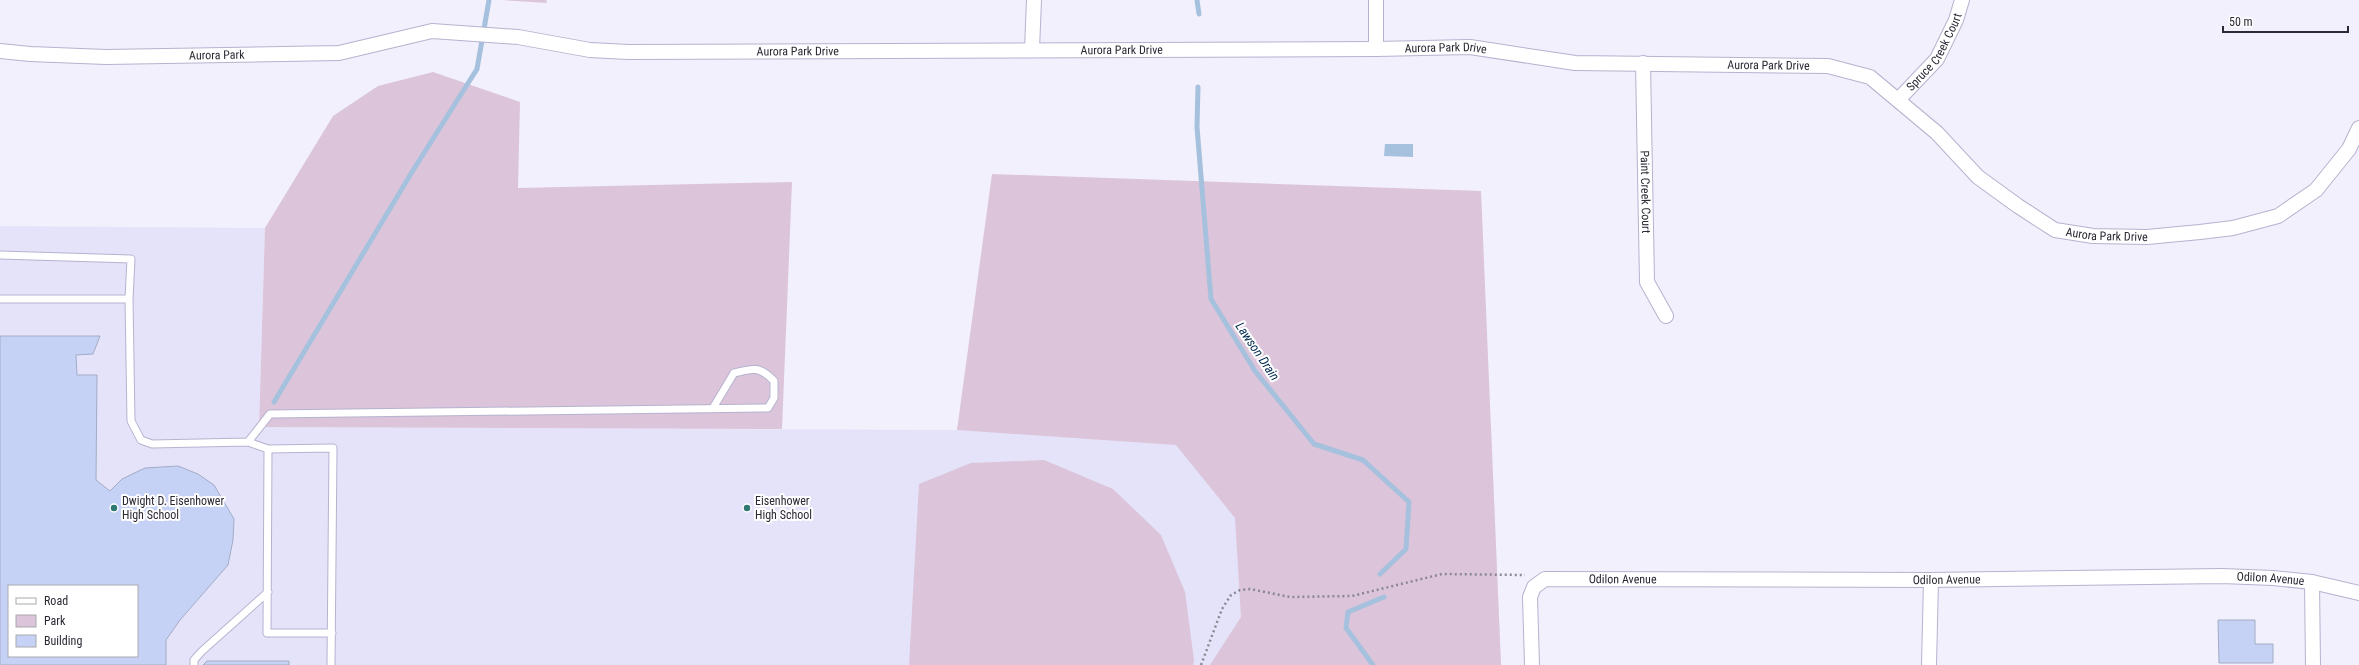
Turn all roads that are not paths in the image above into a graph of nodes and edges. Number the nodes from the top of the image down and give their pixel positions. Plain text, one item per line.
1 (1034, 0) edge
2 (1376, 0) edge
3 (1962, 0) edge
4 (432, 31) joint
5 (1032, 49) junction
6 (1376, 49) junction
7 (0, 50) edge
8 (1643, 63) junction
9 (1898, 100) junction
10 (2359, 128) edge
11 (0, 255) edge
12 (0, 299) edge
13 (129, 299) junction
14 (1666, 316) dead end
15 (713, 408) junction
16 (248, 442) junction
17 (268, 449) junction
18 (1931, 580) junction
19 (2312, 582) junction
20 (268, 592) junction
21 (2359, 593) edge
22 (332, 633) junction
23 (194, 665) edge
24 (331, 665) edge
25 (1532, 665) edge
26 (1929, 665) edge
27 (2313, 665) edge

1 - 5 street
2 - 6 street
3 - 9 street, Spruce Creek Court
4 - 5 street, Aurora Park Drive
4 - 7 street, Aurora Park
5 - 6 street, Aurora Park Drive
6 - 8 street, Aurora Park Drive
8 - 9 street, Aurora Park Drive
8 - 14 street, Paint Creek Court
9 - 10 street, Aurora Park Drive
11 - 13 lane
12 - 13 lane
13 - 16 lane
15 - 15 lane
15 - 16 lane
16 - 17 lane
17 - 20 lane
17 - 22 lane
18 - 19 street, Odilon Avenue
18 - 25 street, Odilon Avenue
18 - 26 street
19 - 21 street, Odilon Avenue
19 - 27 street
20 - 22 lane
20 - 23 lane
22 - 24 lane

